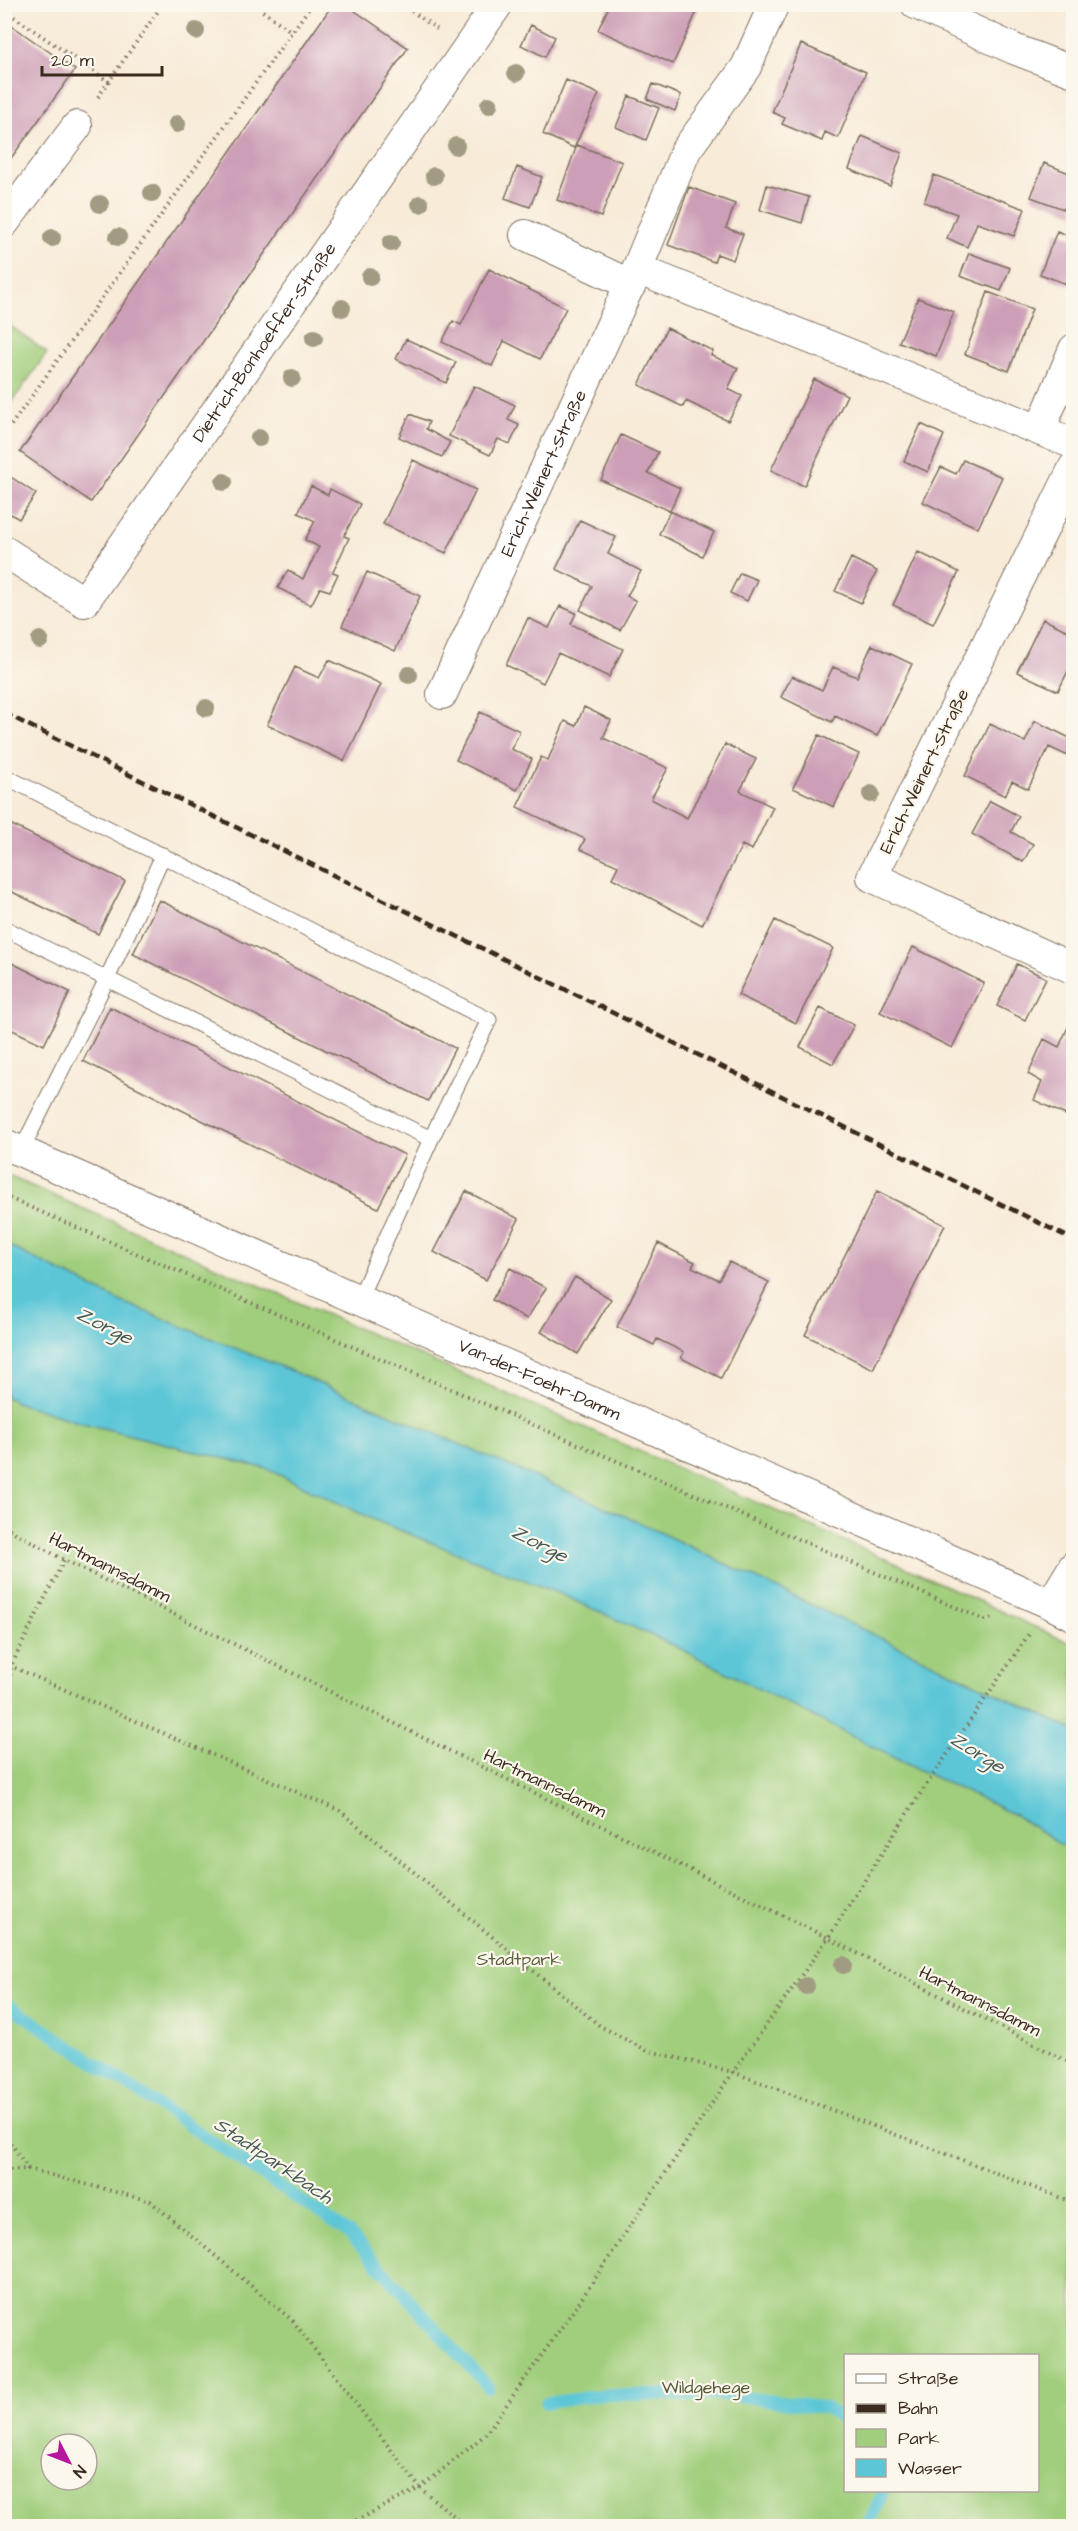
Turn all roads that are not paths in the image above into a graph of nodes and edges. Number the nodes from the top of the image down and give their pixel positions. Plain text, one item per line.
1 (498, 4) edge
2 (774, 4) edge
3 (916, 4) edge
4 (1074, 72) edge
5 (77, 126) road end
6 (4, 223) edge
7 (525, 236) dead end
8 (634, 277) junction
9 (1074, 349) edge
10 (1040, 430) junction
11 (1074, 444) edge
12 (1074, 467) edge
13 (4, 551) edge
14 (442, 694) dead end
15 (4, 776) edge
16 (163, 855) junction
17 (4, 928) edge
18 (1074, 969) edge
19 (107, 979) junction
20 (431, 1139) junction
21 (12, 1148) edge
22 (359, 1299) junction
23 (1074, 1566) edge
24 (1062, 1610) edge

1 - 13 street, Dietrich-Bonhoeffer-Straße
2 - 8 street, Erich-Weinert-Straße
3 - 4 street
5 - 6 street
7 - 8 street
8 - 10 street
8 - 14 street, Erich-Weinert-Straße
9 - 10 street
10 - 11 street
12 - 18 street, Erich-Weinert-Straße
15 - 16 lane
16 - 19 lane
16 - 20 lane
17 - 19 lane
19 - 20 lane
19 - 21 lane
20 - 22 lane
21 - 22 street, Van-der-Foehr-Damm
22 - 24 street, Van-der-Foehr-Damm
23 - 24 street

